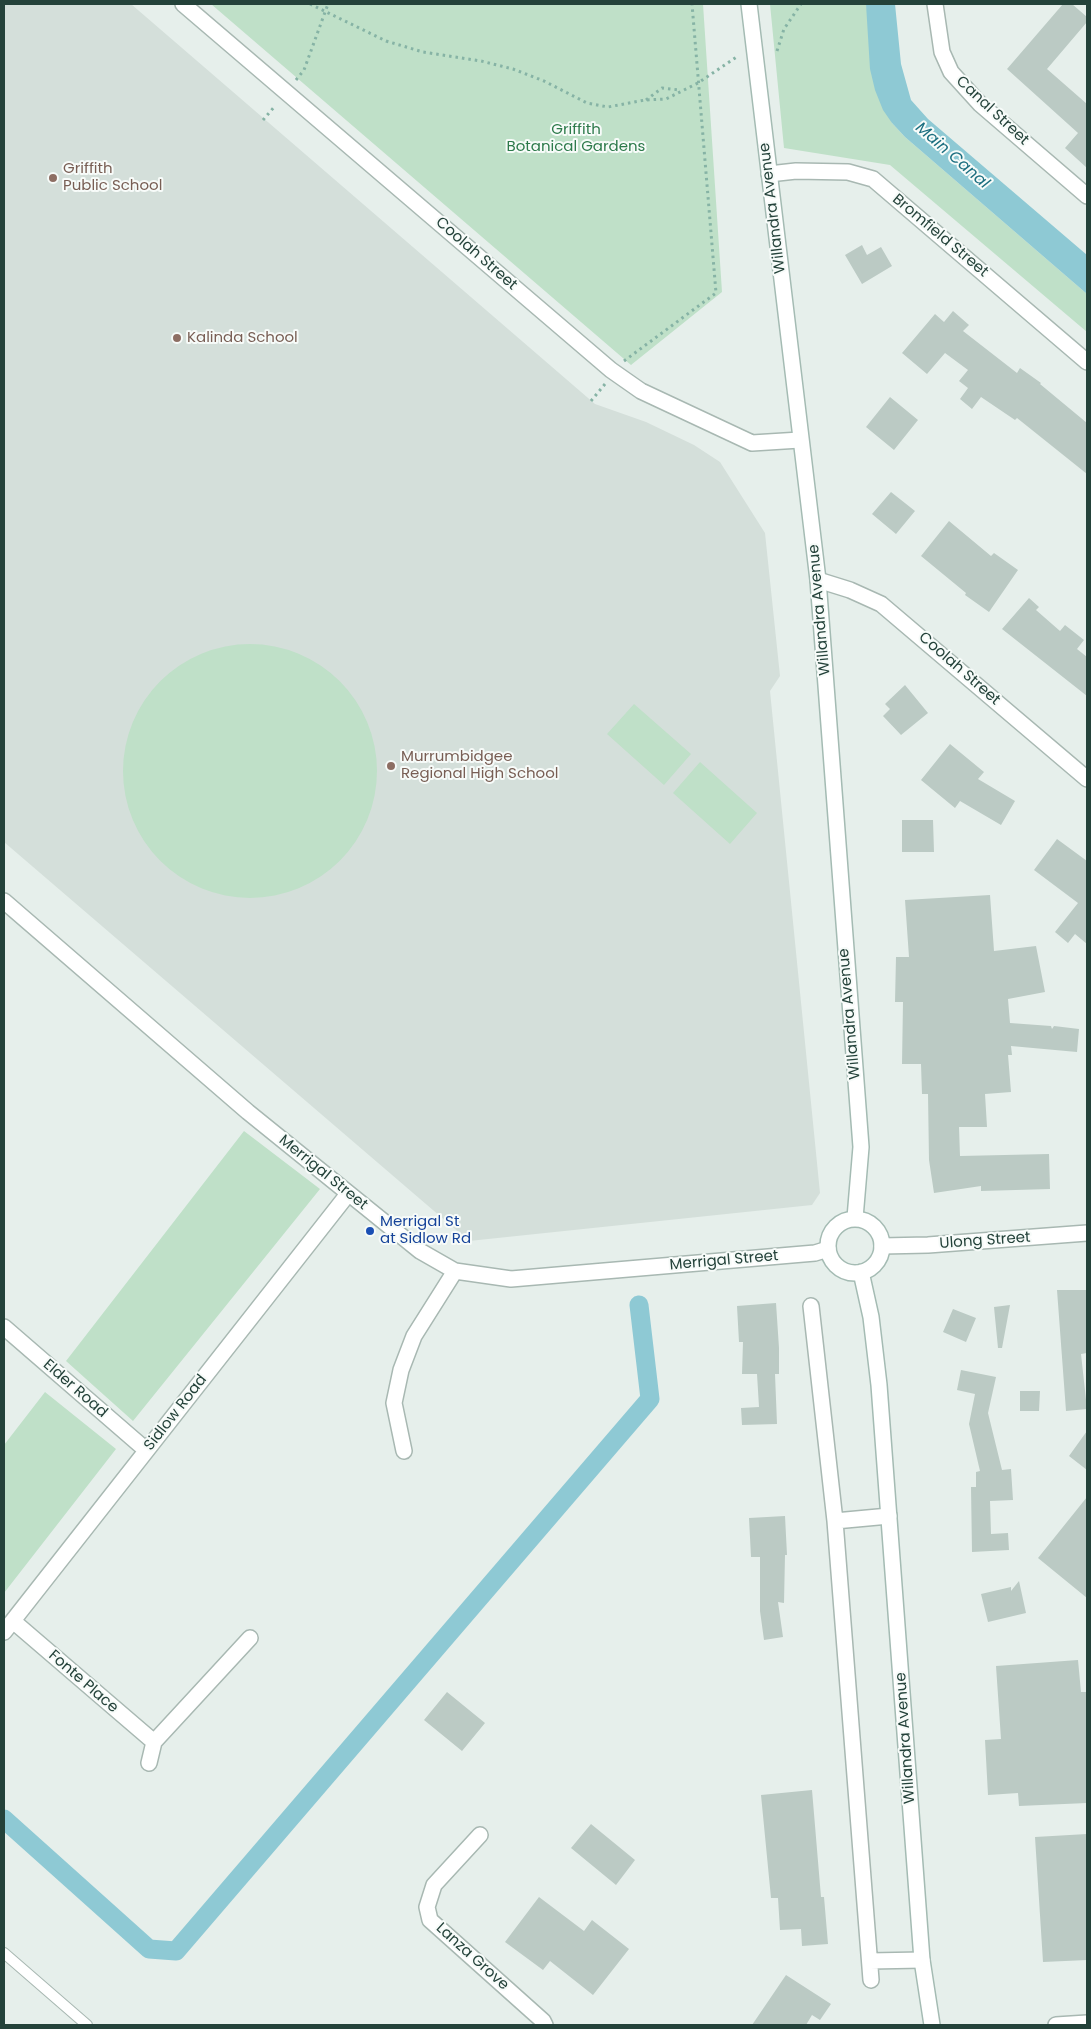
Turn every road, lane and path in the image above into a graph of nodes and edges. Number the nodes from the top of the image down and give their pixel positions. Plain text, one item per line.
1 (183, 4) edge
2 (310, 4) edge
3 (328, 4) edge
4 (692, 4) edge
5 (749, 4) edge
6 (801, 4) edge
7 (935, 4) edge
8 (326, 12) junction
9 (776, 51) dead end
10 (738, 56) dead end
11 (295, 81) dead end
12 (698, 83) junction
13 (680, 90) junction
14 (645, 100) junction
15 (275, 106) dead end
16 (263, 120) dead end
17 (769, 174) junction
18 (1087, 196) edge
19 (1087, 362) edge
20 (611, 370) junction
21 (592, 401) dead end
22 (800, 440) junction
23 (818, 580) junction
24 (1087, 779) edge
25 (4, 901) edge
26 (348, 1194) junction
27 (855, 1218) junction
28 (1087, 1233) edge
29 (882, 1246) junction
30 (828, 1249) junction
31 (455, 1271) junction
32 (861, 1272) junction
33 (811, 1306) dead end
34 (4, 1328) edge
35 (146, 1450) junction
36 (404, 1451) dead end
37 (889, 1516) junction
38 (834, 1521) junction
39 (8, 1627) edge
40 (250, 1638) dead end
41 (154, 1742) junction
42 (149, 1763) dead end
43 (480, 1835) dead end
44 (4, 1953) edge
45 (922, 1960) junction
46 (870, 1961) junction
47 (870, 1980) dead end
48 (1087, 2023) edge
49 (87, 2025) edge
50 (544, 2025) edge
51 (932, 2025) edge
52 (1056, 2025) edge

1 - 20 street, Coolah Street
2 - 8 path
3 - 8 path
4 - 12 path
5 - 17 street, Willandra Avenue
6 - 9 path
7 - 18 street, Canal Street
8 - 11 path
8 - 14 path
10 - 12 path
12 - 13 path
12 - 20 path
13 - 14 path
13 - 14 path
15 - 16 path
17 - 19 street, Bromfield Street
17 - 22 street, Willandra Avenue
20 - 21 path
20 - 22 street, Coolah Street
22 - 23 street, Willandra Avenue
23 - 24 street, Coolah Street
23 - 27 street, Willandra Avenue
25 - 26 street, Merrigal Street
26 - 31 street, Merrigal Street
26 - 35 street, Sidlow Road
27 - 29 street
27 - 30 street
28 - 29 street, Ulong Street
29 - 32 street
30 - 31 street, Merrigal Street
30 - 32 street
31 - 36 street
32 - 37 street, Willandra Avenue
33 - 38 street
34 - 35 street, Elder Road
35 - 39 street, Sidlow Road
37 - 38 street
37 - 45 street, Willandra Avenue
38 - 46 street
39 - 41 street, Fonte Place
40 - 41 street
41 - 42 street
43 - 50 street, Lanza Grove
44 - 49 lane
45 - 46 street
45 - 51 street, Willandra Avenue
46 - 47 street
48 - 52 street

